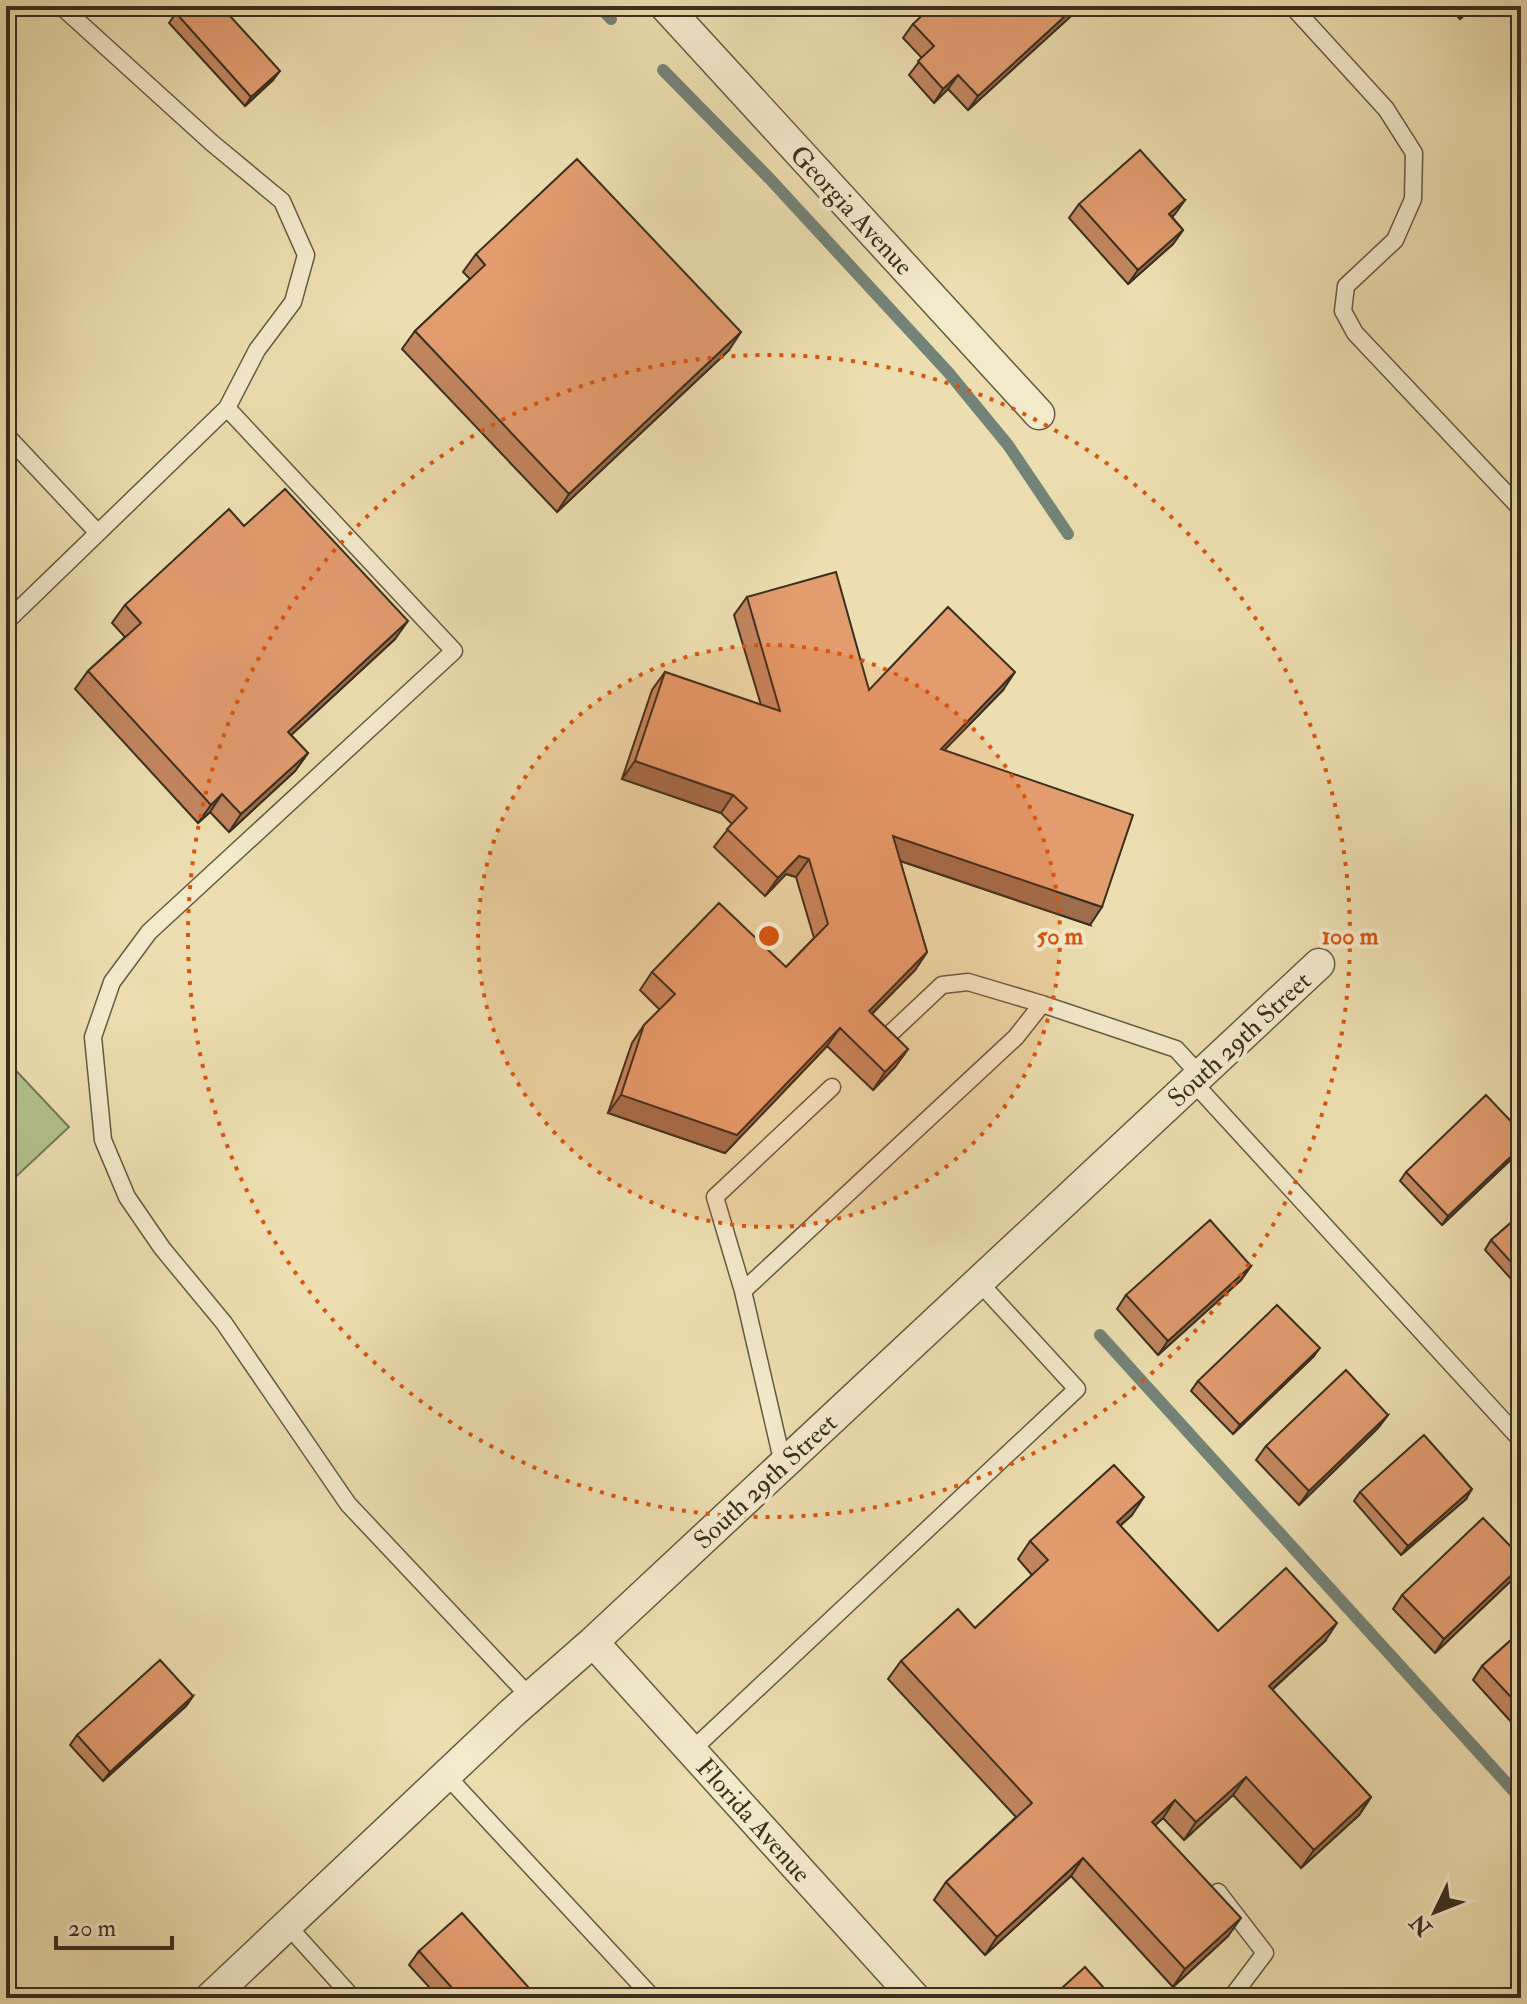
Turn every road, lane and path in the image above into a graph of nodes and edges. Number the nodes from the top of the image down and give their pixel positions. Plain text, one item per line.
1 (61, 6) edge
2 (665, 6) edge
3 (1292, 6) edge
4 (227, 408) junction
5 (1039, 414) dead end
6 (6, 435) edge
7 (1521, 509) edge
8 (98, 533) junction
9 (6, 622) edge
10 (1319, 964) dead end
11 (1042, 1004) junction
12 (892, 1032) edge
13 (1196, 1079) junction
14 (832, 1087) dead end
15 (979, 1282) junction
16 (743, 1291) junction
17 (1521, 1440) edge
18 (783, 1464) junction
19 (593, 1642) junction
20 (530, 1697) junction
21 (691, 1751) junction
22 (446, 1775) junction
23 (1218, 1892) edge
24 (287, 1925) junction
25 (210, 1998) edge
26 (353, 1998) edge
27 (653, 1998) edge
28 (915, 1998) edge
29 (1231, 1998) edge

1 - 4 lane
2 - 5 street, Georgia Avenue
3 - 7 lane
4 - 8 lane
4 - 20 lane
6 - 8 lane
8 - 9 lane
10 - 13 street, South 29th Street
11 - 12 lane
11 - 13 lane
11 - 16 lane
13 - 15 street, South 29th Street
13 - 17 lane
14 - 16 lane
15 - 18 street, South 29th Street
15 - 21 lane
16 - 18 lane
18 - 19 street, South 29th Street
19 - 20 street, South 29th Street
19 - 21 street, Florida Avenue
20 - 22 street, South 29th Street
21 - 28 street, Florida Avenue
22 - 24 street, South 29th Street
22 - 27 lane
23 - 29 lane
24 - 25 street, South 29th Street
24 - 26 lane

